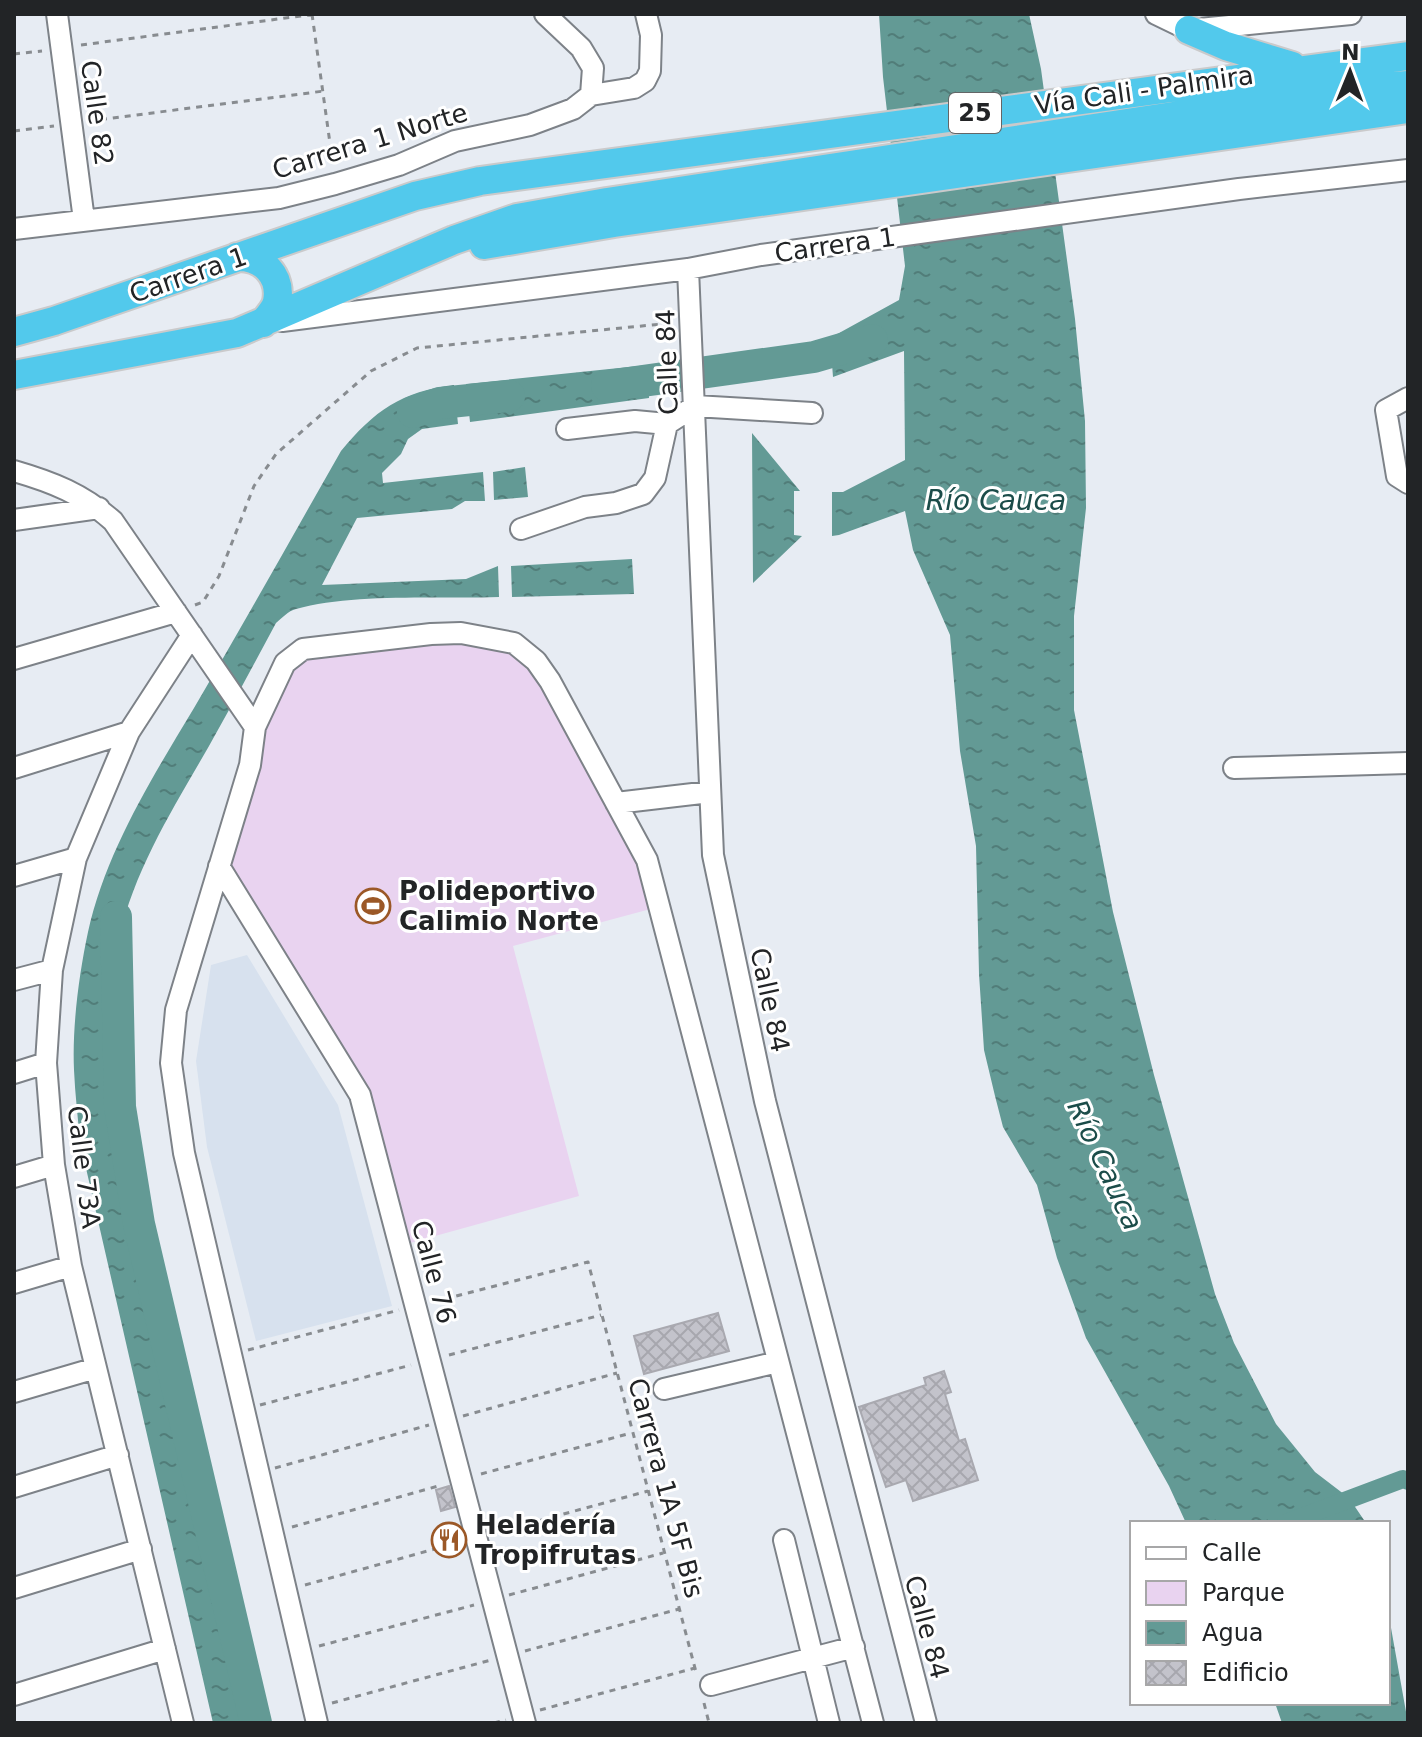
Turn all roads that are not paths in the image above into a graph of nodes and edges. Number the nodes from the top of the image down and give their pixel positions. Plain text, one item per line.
1 (57, 14) edge
2 (545, 14) edge
3 (646, 14) edge
4 (1156, 14) edge
5 (1351, 14) edge
6 (1189, 30) junction
7 (1408, 56) edge
8 (1300, 69) junction
9 (1408, 85) edge
10 (591, 95) junction
11 (1408, 109) edge
12 (737, 145) joint
13 (1408, 170) edge
14 (752, 192) junction
15 (84, 220) junction
16 (14, 229) edge
17 (237, 257) junction
18 (688, 269) junction
19 (263, 323) junction
20 (14, 332) edge
21 (14, 375) edge
22 (1408, 398) edge
23 (695, 406) junction
24 (812, 413) dead end
25 (667, 424) junction
26 (567, 429) dead end
27 (14, 471) edge
28 (1408, 483) edge
29 (99, 508) junction
30 (14, 520) edge
31 (521, 529) dead end
32 (176, 612) junction
33 (192, 635) junction
34 (14, 659) edge
35 (255, 727) junction
36 (129, 732) junction
37 (1408, 763) edge
38 (14, 768) edge
39 (1234, 768) dead end
40 (710, 792) junction
41 (616, 803) junction
42 (76, 858) junction
43 (219, 866) junction
44 (14, 876) edge
45 (52, 970) junction
46 (14, 980) edge
47 (46, 1063) junction
48 (14, 1073) edge
49 (54, 1165) junction
50 (14, 1177) edge
51 (71, 1266) junction
52 (14, 1283) edge
53 (778, 1362) junction
54 (96, 1368) junction
55 (664, 1389) dead end
56 (14, 1392) edge
57 (118, 1455) junction
58 (14, 1487) edge
59 (784, 1540) dead end
60 (141, 1549) junction
61 (14, 1588) edge
62 (854, 1647) junction
63 (165, 1649) junction
64 (813, 1660) junction
65 (704, 1688) road end
66 (14, 1695) edge
67 (524, 1719) edge
68 (183, 1723) edge
69 (317, 1723) edge
70 (829, 1723) edge
71 (873, 1723) edge
72 (926, 1723) edge

1 - 15 street, Calle 82
2 - 10 street
3 - 10 street
4 - 6 street
5 - 6 street
6 - 8 highway
7 - 8 highway, Vía Cali - Palmira / 25
8 - 12 highway, Vía Cali - Palmira / 25
9 - 14 highway, Vía Cali - Palmira / 25
10 - 15 street, Carrera 1 Norte
11 - 14 highway, 25
12 - 17 highway, Carrera 1
13 - 18 street, Carrera 1
14 - 19 highway, Carrera 1
15 - 16 street, Carrera 1 Norte
17 - 19 highway
17 - 20 highway, Carrera 1
18 - 19 street, Carrera 1
18 - 23 street, Calle 84
19 - 21 highway, Carrera 1
22 - 28 street
23 - 24 street
23 - 25 street
23 - 40 street, Calle 84
25 - 26 street
25 - 31 street
27 - 29 street
29 - 30 street
29 - 32 street
32 - 33 street
32 - 34 street
33 - 35 street
33 - 36 street, Calle 73A
35 - 41 street
35 - 43 street
36 - 38 street
36 - 42 street, Calle 73A
37 - 39 street
40 - 41 street
40 - 72 street, Calle 84
41 - 53 street
42 - 44 street
42 - 45 street, Calle 73A
43 - 67 street, Calle 76
43 - 69 street
45 - 46 street
45 - 47 street, Calle 73A
47 - 48 street
47 - 49 street, Calle 73A
49 - 50 street
49 - 51 street, Calle 73A
51 - 52 street
51 - 54 street, Calle 73A
53 - 55 street
53 - 62 street
54 - 56 street
54 - 57 street, Calle 73A
57 - 58 street
57 - 60 street, Calle 73A
59 - 64 street
60 - 61 street
60 - 63 street, Calle 73A
62 - 64 street
62 - 71 street
63 - 66 street
63 - 68 street, Calle 73A
64 - 65 street
64 - 70 street

